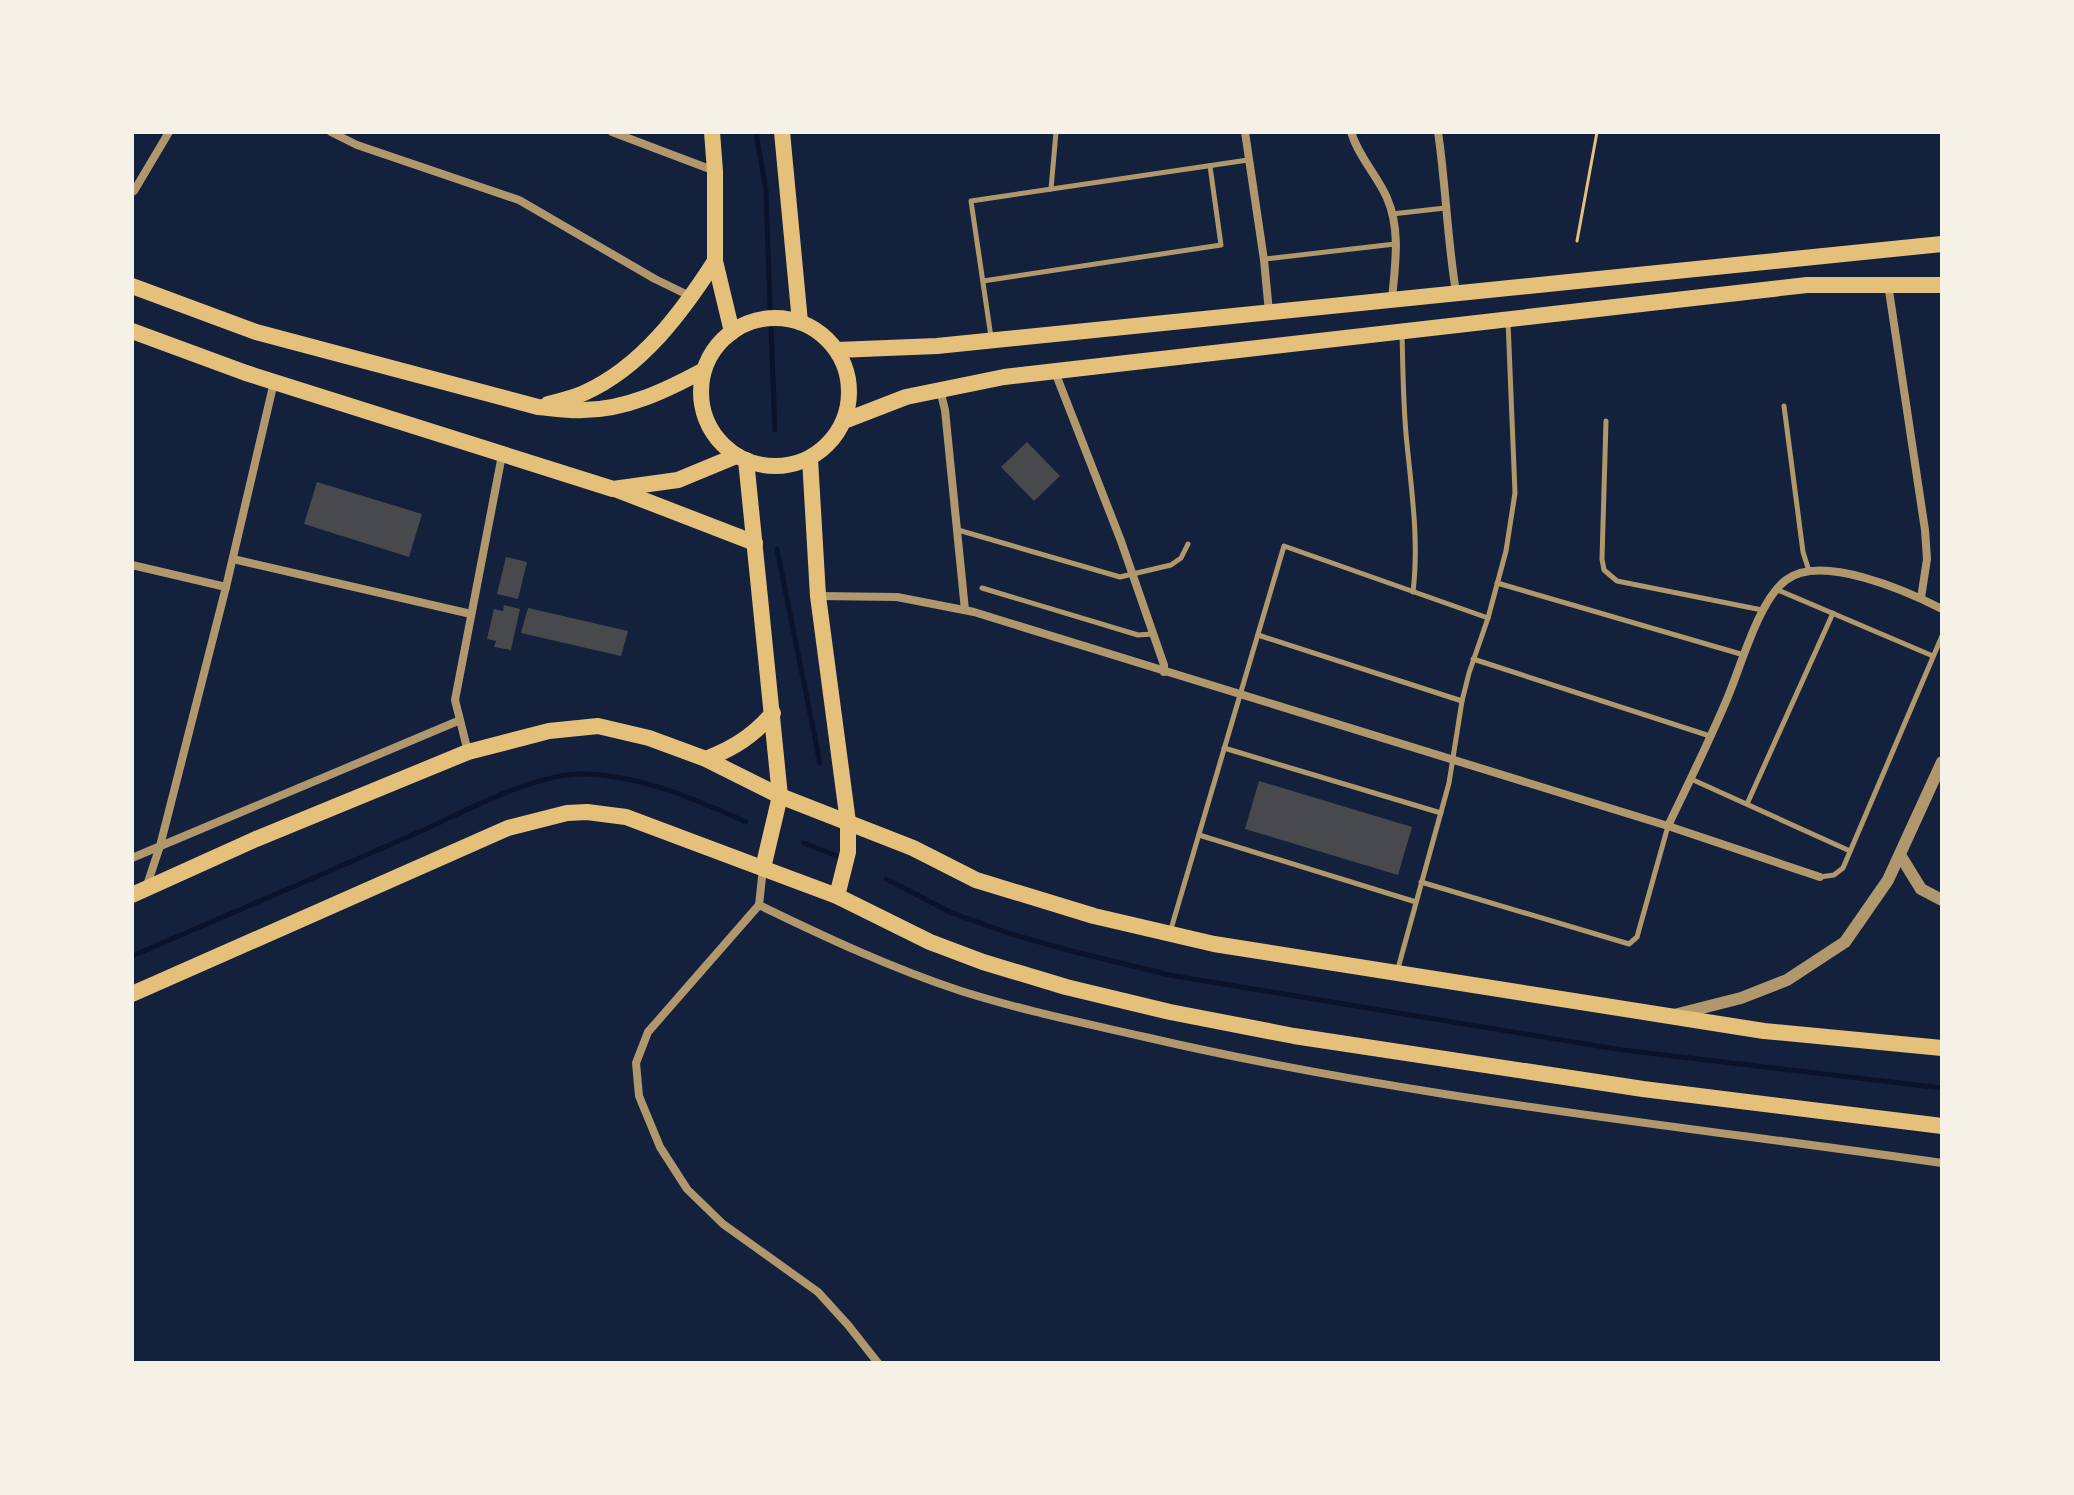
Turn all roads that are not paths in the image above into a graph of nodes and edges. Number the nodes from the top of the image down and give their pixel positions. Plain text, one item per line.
1 (169, 132) edge
2 (331, 132) edge
3 (612, 132) edge
4 (712, 132) edge
5 (782, 132) edge
6 (1056, 132) edge
7 (1245, 132) edge
8 (1351, 132) edge
9 (1438, 132) edge
10 (1249, 160) junction
11 (1210, 166) junction
12 (715, 171) junction
13 (1051, 189) junction
14 (133, 193) edge
15 (1445, 208) junction
16 (1392, 214) junction
17 (1395, 244) junction
18 (1942, 244) edge
19 (1264, 260) junction
20 (715, 261) junction
21 (983, 281) junction
22 (1888, 284) junction
23 (1942, 285) edge
24 (132, 286) edge
25 (1456, 292) junction
26 (692, 297) junction
27 (1392, 299) junction
28 (1269, 312) junction
29 (1508, 320) junction
30 (800, 322) junction
31 (132, 331) edge
32 (732, 332) junction
33 (1402, 332) junction
34 (991, 341) junction
35 (837, 350) junction
36 (704, 370) junction
37 (1055, 372) junction
38 (274, 382) junction
39 (940, 390) junction
40 (1784, 406) dead end
41 (538, 407) junction
42 (844, 421) junction
43 (1606, 421) dead end
44 (502, 455) junction
45 (741, 458) junction
46 (810, 459) junction
47 (613, 489) junction
48 (958, 530) junction
49 (755, 543) junction
50 (1188, 544) dead end
51 (233, 559) junction
52 (132, 565) edge
53 (1809, 571) junction
54 (1133, 574) junction
55 (1497, 583) junction
56 (226, 587) junction
57 (982, 588) dead end
58 (1778, 590) junction
59 (1413, 592) junction
60 (818, 596) junction
61 (1921, 598) junction
62 (1942, 609) edge
63 (965, 610) junction
64 (1763, 610) junction
65 (1833, 613) junction
66 (471, 614) junction
67 (1488, 618) junction
68 (1153, 634) junction
69 (1258, 635) junction
70 (1942, 636) edge
71 (1744, 655) junction
72 (1933, 656) junction
73 (1473, 659) junction
74 (1164, 672) junction
75 (1240, 696) junction
76 (1462, 701) junction
77 (773, 713) junction
78 (458, 721) junction
79 (1710, 736) junction
80 (1224, 748) junction
81 (468, 752) junction
82 (706, 759) junction
83 (1453, 761) junction
84 (1942, 762) edge
85 (1690, 778) junction
86 (780, 796) junction
87 (1747, 804) junction
88 (1441, 813) junction
89 (848, 822) junction
90 (1668, 826) junction
91 (1199, 835) junction
92 (160, 846) junction
93 (1850, 851) junction
94 (1900, 855) junction
95 (132, 858) edge
96 (763, 868) junction
97 (1820, 877) joint
98 (1421, 882) junction
99 (139, 892) edge
100 (837, 896) junction
101 (1942, 900) edge
102 (1416, 902) junction
103 (759, 905) junction
104 (1170, 934) junction
105 (1397, 973) junction
106 (132, 994) edge
107 (1670, 1016) junction
108 (1942, 1048) edge
109 (1942, 1126) edge
110 (1942, 1163) edge
111 (878, 1363) edge

1 - 14 street
2 - 26 street
3 - 12 street
4 - 12 main road
5 - 30 main road
6 - 13 lane
7 - 10 street
8 - 16 street
9 - 15 street
10 - 11 lane
10 - 19 street
11 - 13 lane
11 - 21 lane
12 - 20 main road
13 - 21 lane
15 - 16 lane
15 - 25 street
16 - 17 street
17 - 19 lane
17 - 27 street
18 - 25 main road
19 - 28 street
20 - 26 main road
20 - 32 main road
21 - 34 lane
22 - 23 main road
22 - 29 main road
22 - 61 street
24 - 41 main road
25 - 27 main road
26 - 41 main road
27 - 28 main road
28 - 34 main road
29 - 33 main road
29 - 55 lane
30 - 32 main road
30 - 35 main road
31 - 38 main road
32 - 36 main road
33 - 37 main road
33 - 59 lane
34 - 35 main road
35 - 42 main road
36 - 41 main road
36 - 45 main road
37 - 39 main road
37 - 54 street
38 - 44 main road
38 - 51 street
39 - 42 main road
39 - 48 street
40 - 53 lane
42 - 46 main road
43 - 64 lane
44 - 47 main road
44 - 66 street
45 - 46 main road
45 - 47 main road
45 - 49 main road
46 - 60 main road
47 - 49 main road
48 - 54 lane
48 - 63 street
49 - 77 main road
50 - 54 lane
51 - 56 street
51 - 66 street
52 - 56 street
53 - 58 street
53 - 61 street
54 - 68 street
55 - 67 lane
55 - 71 lane
56 - 92 street
57 - 68 lane
58 - 64 street
58 - 65 lane
59 - 67 lane
59 - 69 lane
60 - 63 street
60 - 89 main road
61 - 62 street
63 - 74 street
64 - 71 street
65 - 72 lane
65 - 87 lane
66 - 78 street
67 - 73 lane
68 - 74 street
69 - 75 lane
69 - 76 lane
70 - 72 lane
71 - 79 street
72 - 93 lane
73 - 76 lane
73 - 79 lane
74 - 75 street
75 - 80 lane
75 - 83 street
76 - 83 lane
77 - 82 main road
77 - 86 main road
78 - 81 street
78 - 92 street
79 - 85 street
80 - 88 lane
80 - 91 lane
81 - 82 main road
81 - 99 main road
82 - 86 main road
83 - 88 lane
83 - 90 street
84 - 94 street
85 - 87 lane
85 - 90 street
86 - 89 main road
86 - 96 main road
87 - 93 lane
88 - 98 lane
89 - 100 main road
89 - 104 main road
90 - 97 street
90 - 98 lane
91 - 102 lane
91 - 104 lane
92 - 95 street
92 - 99 street
93 - 97 lane
94 - 101 street
94 - 107 street
96 - 100 main road
96 - 103 street
96 - 106 main road
98 - 102 lane
100 - 109 main road
102 - 105 lane
103 - 110 street
103 - 111 street
104 - 105 main road
105 - 107 main road
107 - 108 main road

